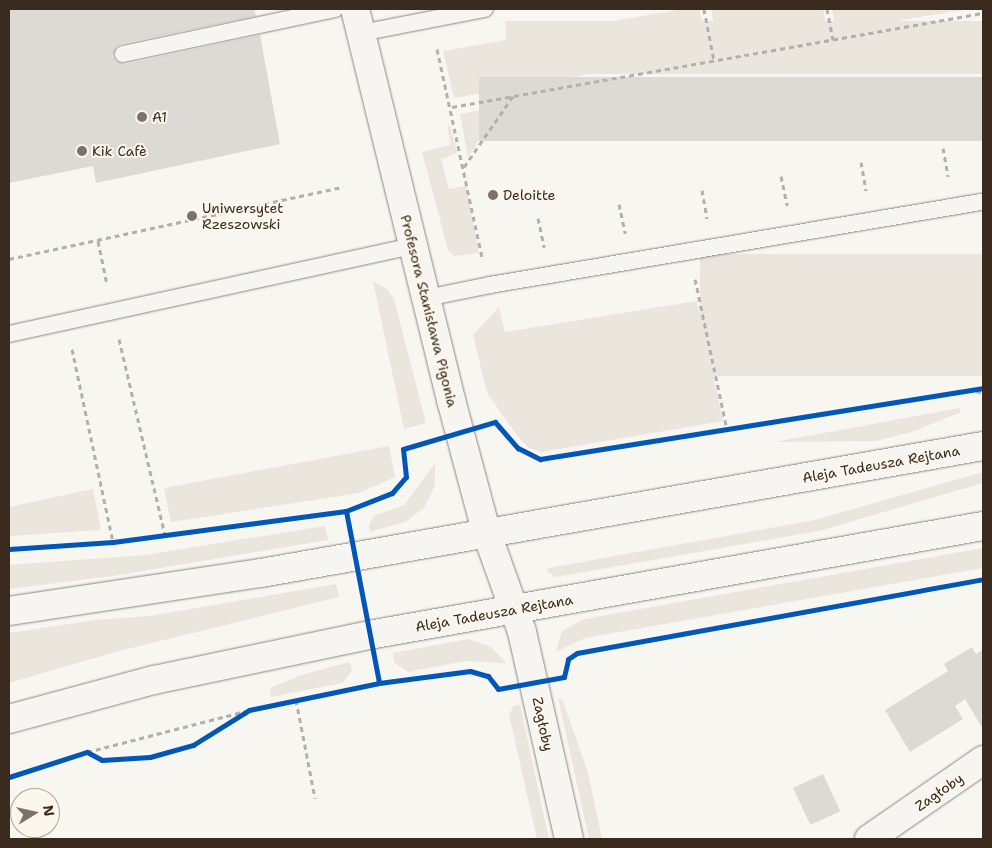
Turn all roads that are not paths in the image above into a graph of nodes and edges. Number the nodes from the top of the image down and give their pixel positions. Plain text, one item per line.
1 (334, 9) edge
2 (485, 9) edge
3 (358, 21) edge
4 (123, 54) dead end
5 (983, 202) edge
6 (414, 246) junction
7 (426, 298) junction
8 (9, 334) edge
9 (983, 446) edge
10 (983, 526) edge
11 (487, 534) junction
12 (514, 609) junction
13 (9, 612) edge
14 (9, 719) edge
15 (983, 760) edge
16 (568, 839) edge
17 (869, 839) edge

1 - 4 lane
2 - 3 lane
3 - 6 main road, Profesora Stanisława Pigonia
5 - 7 lane
6 - 7 main road, Profesora Stanisława Pigonia
6 - 8 lane
7 - 11 main road, Profesora Stanisława Pigonia
9 - 11 main road, Aleja Tadeusza Rejtana
10 - 12 main road, Aleja Tadeusza Rejtana
11 - 12 main road, Profesora Stanisława Pigonia
11 - 13 main road, Aleja Tadeusza Rejtana
12 - 14 main road, Aleja Tadeusza Rejtana
12 - 16 main road, Zagłoby
15 - 17 main road, Zagłoby

